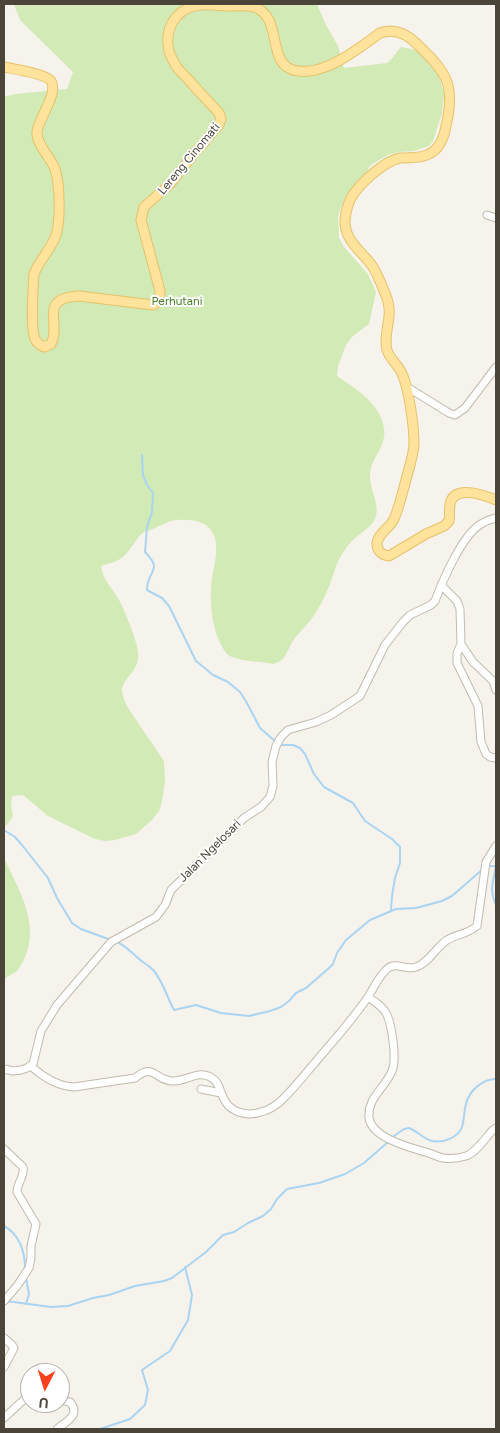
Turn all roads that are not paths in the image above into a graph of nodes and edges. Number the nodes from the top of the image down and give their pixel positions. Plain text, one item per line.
1 (4, 67) edge
2 (487, 215) dead end
3 (496, 218) edge
4 (496, 368) edge
5 (407, 387) junction
6 (496, 500) edge
7 (496, 518) edge
8 (441, 586) junction
9 (461, 644) junction
10 (496, 690) edge
11 (496, 758) edge
12 (496, 846) edge
13 (368, 997) junction
14 (30, 1066) junction
15 (4, 1070) edge
16 (201, 1089) dead end
17 (221, 1094) junction
18 (496, 1128) edge
19 (4, 1149) edge
20 (5, 1299) edge
21 (4, 1338) edge
22 (4, 1367) edge
23 (70, 1402) edge
24 (20, 1403) edge
25 (4, 1418) edge
26 (57, 1429) edge

1 - 5 main road, Lereng Cinomati
2 - 3 street
4 - 5 street
5 - 6 main road, Lereng Cinomati
7 - 8 street, Jalan Ngelosari
8 - 9 street
8 - 14 street, Jalan Ngelosari
9 - 10 street
9 - 11 street
12 - 13 street
13 - 17 street
13 - 18 street
14 - 15 street
14 - 17 street
16 - 17 street
19 - 20 street
21 - 22 street
23 - 26 street
24 - 25 street

